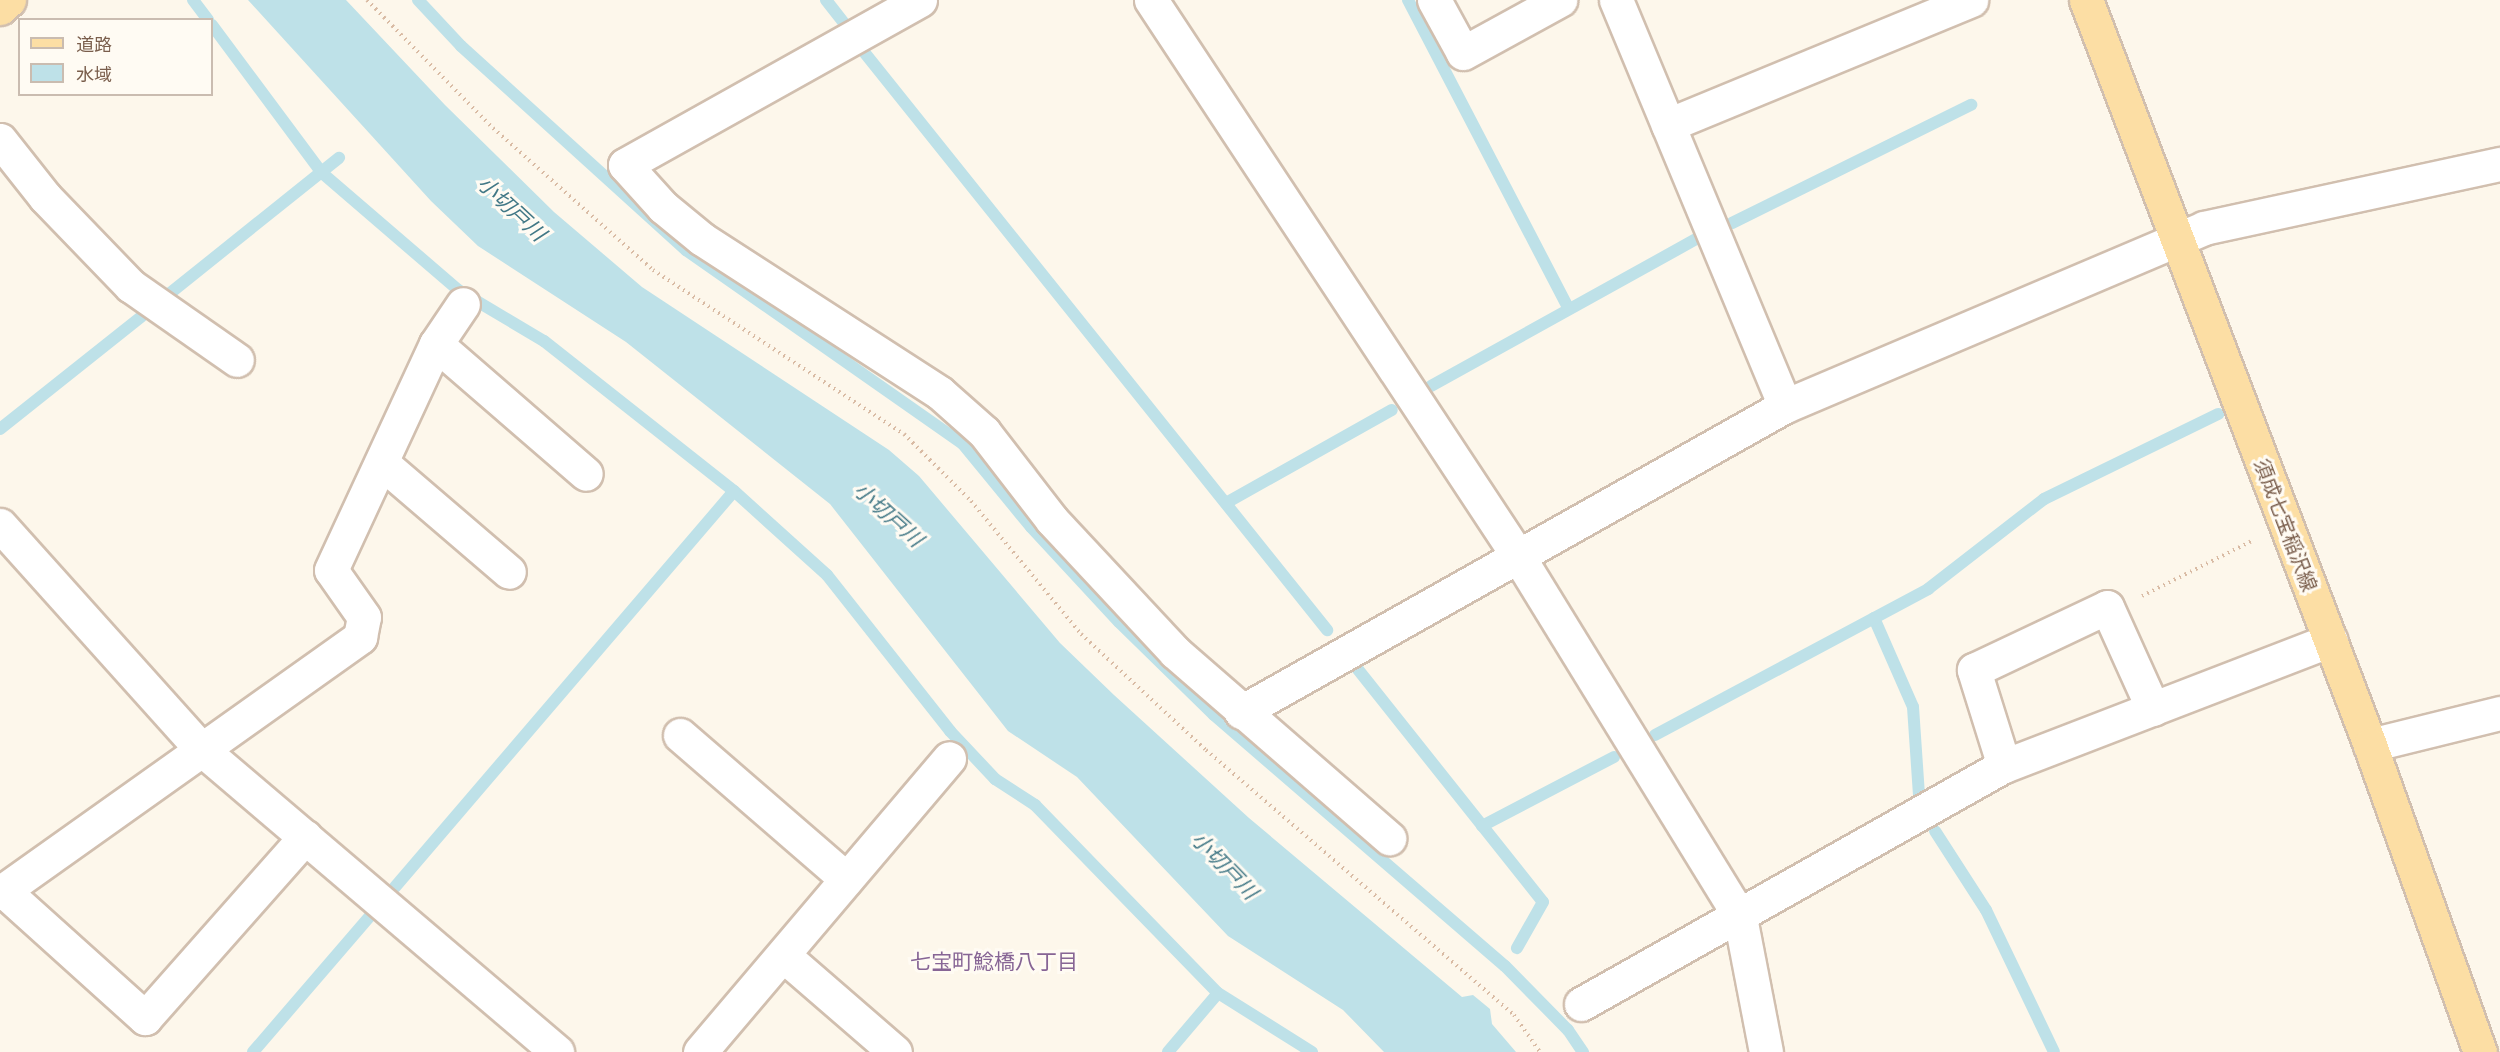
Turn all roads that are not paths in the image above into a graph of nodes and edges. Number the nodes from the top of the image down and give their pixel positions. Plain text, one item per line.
1 (9, 0) edge
2 (920, 0) edge
3 (1151, 0) edge
4 (1434, 0) edge
5 (1560, 0) edge
6 (1616, 0) edge
7 (1971, 0) edge
8 (2086, 0) edge
9 (1934, 6) edge
10 (0, 8) edge
11 (1668, 125) junction
12 (0, 140) edge
13 (2500, 164) edge
14 (2178, 239) junction
15 (463, 304) dead end
16 (436, 344) junction
17 (237, 360) dead end
18 (1785, 406) junction
19 (382, 463) junction
20 (586, 474) dead end
21 (0, 525) edge
22 (1518, 556) junction
23 (509, 572) dead end
24 (2330, 640) junction
25 (2153, 709) junction
26 (1241, 712) junction
27 (2500, 713) edge
28 (680, 735) dead end
29 (2370, 745) junction
30 (200, 748) junction
31 (950, 758) dead end
32 (2004, 766) junction
33 (304, 837) junction
34 (1389, 838) dead end
35 (846, 879) junction
36 (2, 892) edge
37 (1740, 917) junction
38 (783, 955) junction
39 (1581, 1004) dead end
40 (557, 1052) edge
41 (700, 1052) edge
42 (895, 1052) edge
43 (1766, 1052) edge
44 (2480, 1052) edge

1 - 10 main road
2 - 26 street
3 - 22 street
4 - 5 street
6 - 11 street
7 - 9 street
8 - 14 main road, 須成七宝稲沢線
9 - 11 street
11 - 18 street
12 - 17 street
13 - 14 street
14 - 18 street
14 - 24 main road, 須成七宝稲沢線
15 - 16 street
16 - 19 street
16 - 20 street
18 - 22 street
19 - 23 street
19 - 30 street
21 - 30 street
22 - 26 street
22 - 37 street
24 - 25 street
24 - 29 main road, 須成七宝稲沢線
25 - 32 street
25 - 32 street
26 - 34 street
27 - 29 street
28 - 35 street
29 - 44 main road, 須成七宝稲沢線
30 - 33 street
30 - 36 street
31 - 35 street
32 - 37 street
33 - 36 street
33 - 40 street
35 - 38 street
37 - 39 street
37 - 43 street
38 - 41 street
38 - 42 street

